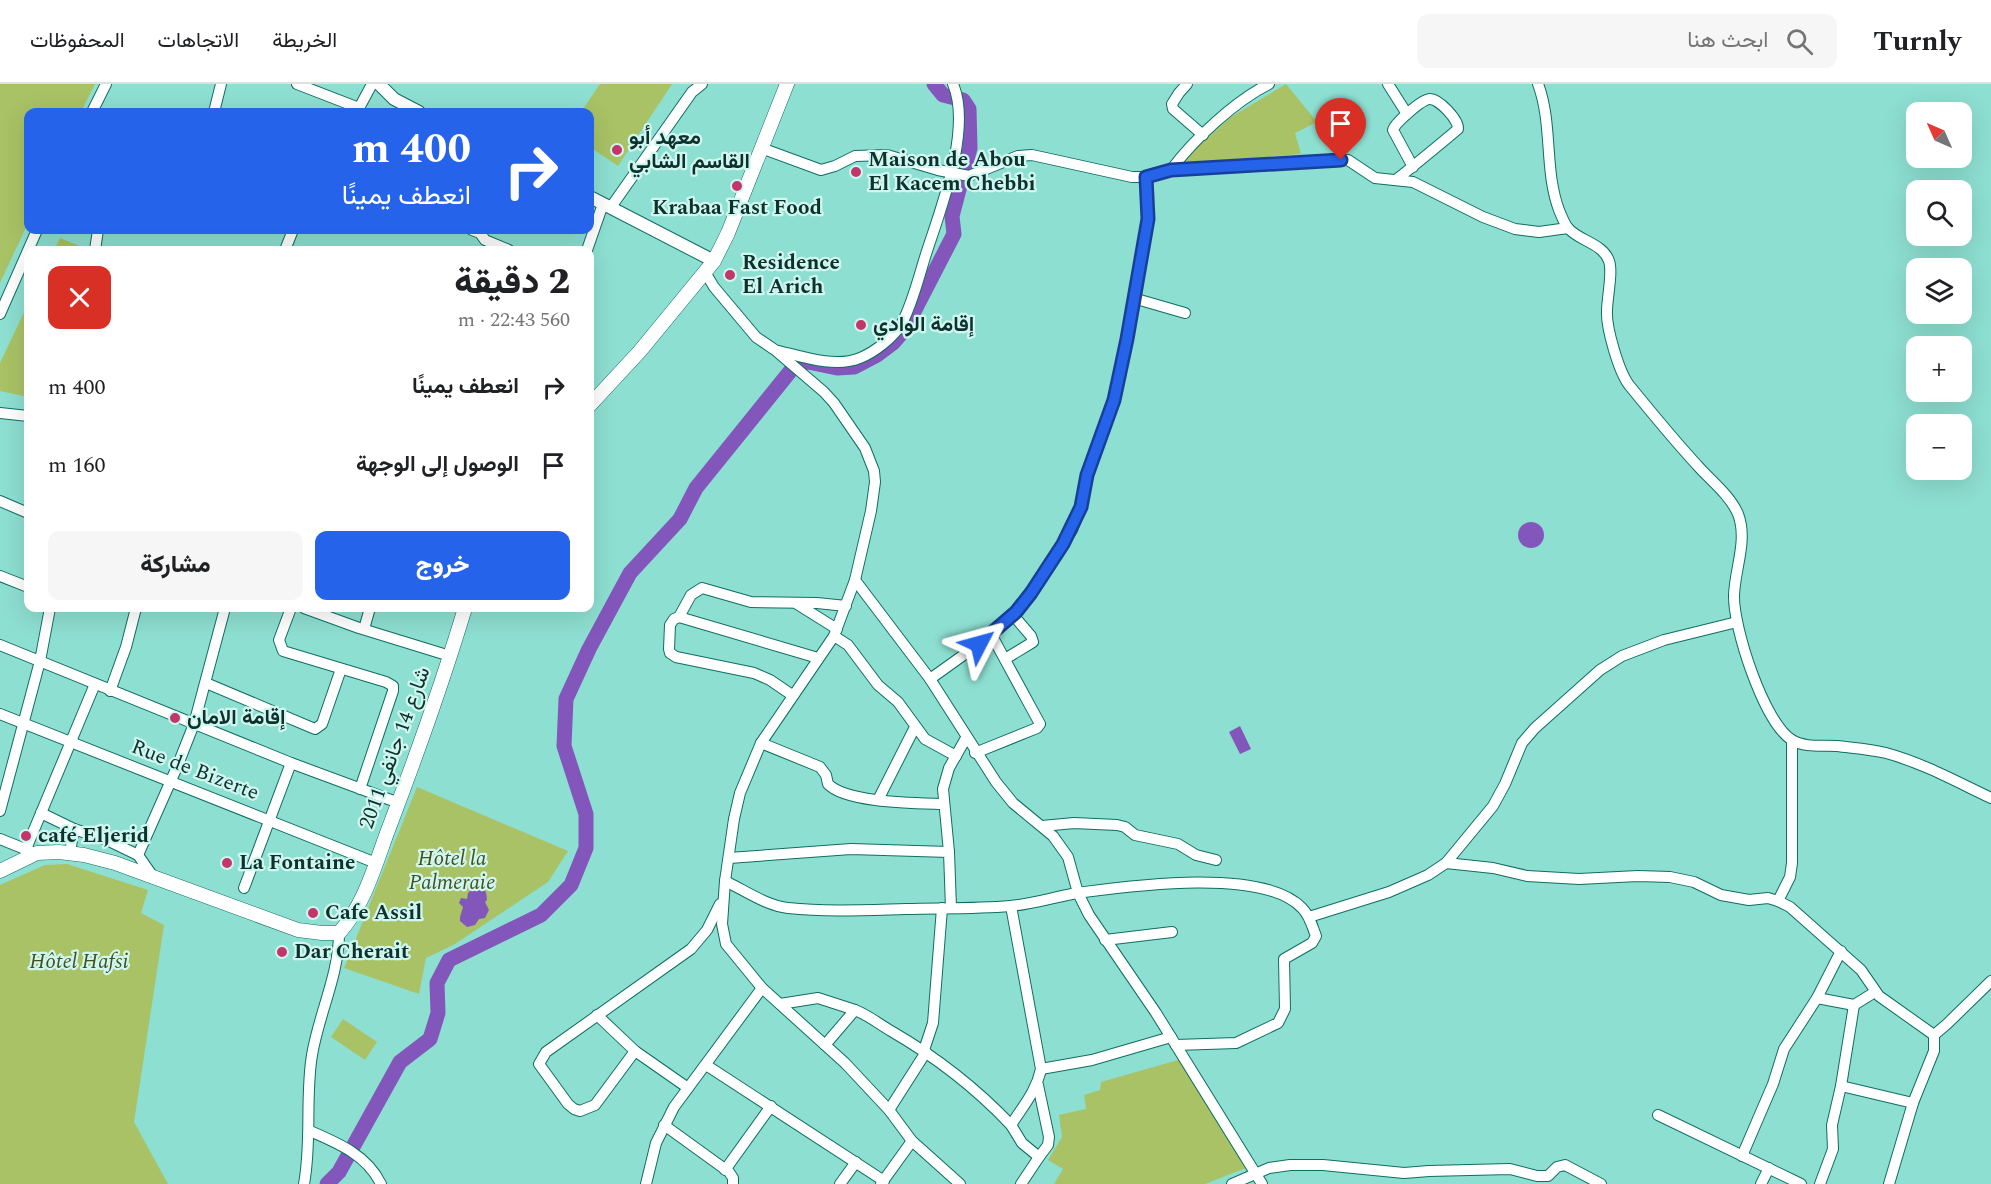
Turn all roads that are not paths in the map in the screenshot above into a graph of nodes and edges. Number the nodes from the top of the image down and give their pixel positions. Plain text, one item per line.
1 (106, 84) edge
2 (221, 84) edge
3 (297, 84) edge
4 (372, 84) edge
5 (379, 84) edge
6 (702, 84) edge
7 (787, 84) edge
8 (953, 84) edge
9 (1188, 84) edge
10 (1269, 84) edge
11 (1388, 84) edge
12 (1538, 84) edge
13 (95, 108) edge
14 (215, 108) edge
15 (353, 108) edge
16 (359, 108) edge
17 (411, 108) edge
18 (1407, 114) junction
19 (1203, 135) junction
20 (761, 148) junction
21 (1413, 167) junction
22 (1171, 170) junction
23 (960, 174) junction
24 (1146, 177) junction
25 (1396, 180) junction
26 (594, 199) edge
27 (607, 206) junction
28 (1568, 228) junction
29 (480, 234) edge
30 (499, 246) edge
31 (589, 246) edge
32 (24, 261) edge
33 (712, 262) junction
34 (1133, 298) junction
35 (1185, 313) dead end
36 (0, 314) edge
37 (775, 350) junction
38 (594, 401) edge
39 (0, 413) edge
40 (24, 416) edge
41 (0, 501) edge
42 (24, 511) edge
43 (0, 576) edge
44 (855, 580) junction
45 (24, 585) edge
46 (796, 604) junction
47 (846, 606) junction
48 (49, 612) edge
49 (135, 612) edge
50 (224, 612) edge
51 (289, 612) edge
52 (315, 612) edge
53 (369, 612) edge
54 (464, 612) edge
55 (1013, 615) junction
56 (679, 617) junction
57 (1737, 622) junction
58 (364, 629) junction
59 (836, 632) junction
60 (991, 634) junction
61 (0, 645) edge
62 (450, 656) junction
63 (818, 658) junction
64 (1005, 660) junction
65 (40, 661) junction
66 (341, 669) junction
67 (930, 678) junction
68 (206, 683) junction
69 (95, 684) junction
70 (110, 691) junction
71 (792, 695) junction
72 (0, 714) edge
73 (24, 723) junction
74 (194, 724) junction
75 (915, 727) junction
76 (966, 738) junction
77 (1792, 741) junction
78 (70, 743) junction
79 (761, 743) junction
80 (975, 753) junction
81 (956, 756) junction
82 (291, 763) junction
83 (171, 782) junction
84 (3, 784) edge
85 (360, 789) junction
86 (1991, 798) edge
87 (878, 800) junction
88 (399, 803) junction
89 (943, 804) junction
90 (0, 811) edge
91 (41, 813) junction
92 (270, 820) junction
93 (1042, 826) junction
94 (74, 829) junction
95 (0, 839) edge
96 (31, 851) junction
97 (70, 852) junction
98 (949, 852) junction
99 (138, 855) junction
100 (729, 858) junction
101 (1216, 860) dead end
102 (376, 863) junction
103 (1446, 863) junction
104 (0, 871) edge
105 (154, 878) junction
106 (725, 881) junction
107 (244, 888) dead end
108 (1078, 893) junction
109 (724, 896) junction
110 (1778, 900) junction
111 (1011, 906) junction
112 (947, 908) junction
113 (1309, 917) junction
114 (1172, 932) dead end
115 (339, 933) junction
116 (1105, 940) junction
117 (1840, 951) junction
118 (1991, 981) edge
119 (762, 988) junction
120 (1875, 992) junction
121 (1817, 998) junction
122 (780, 1004) junction
123 (1854, 1005) junction
124 (855, 1010) junction
125 (597, 1015) junction
126 (1934, 1035) junction
127 (1173, 1041) junction
128 (825, 1045) junction
129 (635, 1051) junction
130 (925, 1051) junction
131 (706, 1065) junction
132 (1041, 1069) junction
133 (1038, 1085) junction
134 (1841, 1086) junction
135 (688, 1088) junction
136 (1913, 1103) junction
137 (771, 1106) junction
138 (889, 1110) junction
139 (1658, 1115) dead end
140 (664, 1125) junction
141 (1011, 1125) junction
142 (310, 1131) junction
143 (912, 1142) junction
144 (1742, 1156) junction
145 (1039, 1157) junction
146 (856, 1162) junction
147 (1769, 1168) junction
148 (725, 1170) junction
149 (1255, 1175) junction
150 (882, 1182) edge
151 (304, 1184) edge
152 (381, 1184) edge
153 (646, 1184) edge
154 (734, 1184) edge
155 (840, 1184) edge
156 (960, 1184) edge
157 (1021, 1184) edge
158 (1232, 1184) edge
159 (1262, 1184) edge
160 (1601, 1184) edge
161 (1761, 1184) edge
162 (1801, 1184) edge
163 (1820, 1184) edge
164 (1889, 1184) edge

1 - 13 street
2 - 14 street
3 - 15 street
4 - 16 street
5 - 17 street
6 - 27 street
7 - 20 main road
8 - 23 street
9 - 19 street
10 - 19 street
11 - 18 street
12 - 28 street
18 - 21 street
18 - 21 street
19 - 22 street
20 - 23 street
20 - 33 main road
21 - 25 street
22 - 24 street
22 - 25 street
23 - 24 street
23 - 37 street
24 - 34 street
25 - 28 street
26 - 27 street
27 - 31 street
27 - 33 street
28 - 57 street
29 - 30 street
32 - 36 street
33 - 37 street
33 - 38 main road
34 - 35 street
34 - 55 street
37 - 44 street
39 - 40 street
41 - 42 street
43 - 45 street
44 - 47 street
44 - 67 street
46 - 47 street
46 - 56 street
46 - 59 street
47 - 59 street
48 - 65 street
49 - 70 street
50 - 68 street
51 - 66 street
52 - 58 street
53 - 58 street
54 - 62 main road, شارع 14 جانفي 2011
55 - 60 street
55 - 64 street
56 - 63 street
56 - 71 street
57 - 77 street
57 - 103 street
58 - 62 street
59 - 63 street
59 - 75 street
60 - 64 street
60 - 67 street
61 - 65 street
62 - 88 main road, شارع 14 جانفي 2011
63 - 71 street
64 - 80 street
65 - 69 street
65 - 73 street
66 - 68 street
66 - 85 street
67 - 76 street
68 - 74 street
69 - 70 street
69 - 78 street
70 - 74 street
71 - 79 street
72 - 73 street, Rue de Bizerte
73 - 78 street, Rue de Bizerte
73 - 84 street
74 - 82 street
74 - 83 street
75 - 81 street
75 - 87 street
76 - 80 street
76 - 81 street
77 - 86 street
77 - 110 street
78 - 83 street, Rue de Bizerte
78 - 91 street
79 - 87 street
79 - 100 street
80 - 93 street
81 - 89 street
82 - 85 street
82 - 92 street
83 - 92 street, Rue de Bizerte
83 - 99 street
84 - 90 street
85 - 88 street
87 - 89 street
88 - 102 main road, شارع 14 جانفي 2011
89 - 98 street
91 - 94 street
91 - 96 street
92 - 102 street, Rue de Bizerte
92 - 107 street
93 - 101 street
93 - 108 street
94 - 97 street
94 - 99 street
95 - 96 street
96 - 97 main road
96 - 104 main road
97 - 105 main road
98 - 100 street
98 - 112 street
99 - 105 street
100 - 106 street
102 - 115 main road, شارع 14 جانفي 2011
103 - 110 street
103 - 113 street
105 - 115 main road
106 - 109 street
106 - 112 street
108 - 111 street
108 - 113 street
108 - 116 street
109 - 119 street
109 - 125 street
110 - 117 street
111 - 112 street
111 - 132 street
112 - 130 street
113 - 127 street
114 - 116 street
115 - 142 street
116 - 127 street
117 - 120 street
117 - 121 street
118 - 126 street
119 - 122 street
119 - 131 street
120 - 123 street
120 - 126 street
121 - 123 street
121 - 144 street
122 - 124 street
122 - 128 street
123 - 134 street
124 - 128 street
124 - 130 street
125 - 129 street
125 - 129 street
126 - 136 street
127 - 132 street
127 - 149 street
128 - 138 street
129 - 135 street
130 - 138 street
130 - 141 street
131 - 135 street
131 - 137 street
132 - 133 street
133 - 141 street
133 - 145 street
134 - 136 street
134 - 163 street
135 - 140 street
136 - 164 street
137 - 146 street
137 - 148 street
138 - 143 street
139 - 144 street
140 - 148 street
140 - 153 street
141 - 145 street
142 - 151 street
142 - 152 street
143 - 150 street
143 - 156 street
144 - 147 street
145 - 157 street
146 - 150 street
146 - 155 street
147 - 161 street
147 - 162 street
148 - 154 street
149 - 158 street
149 - 159 street
149 - 160 street

